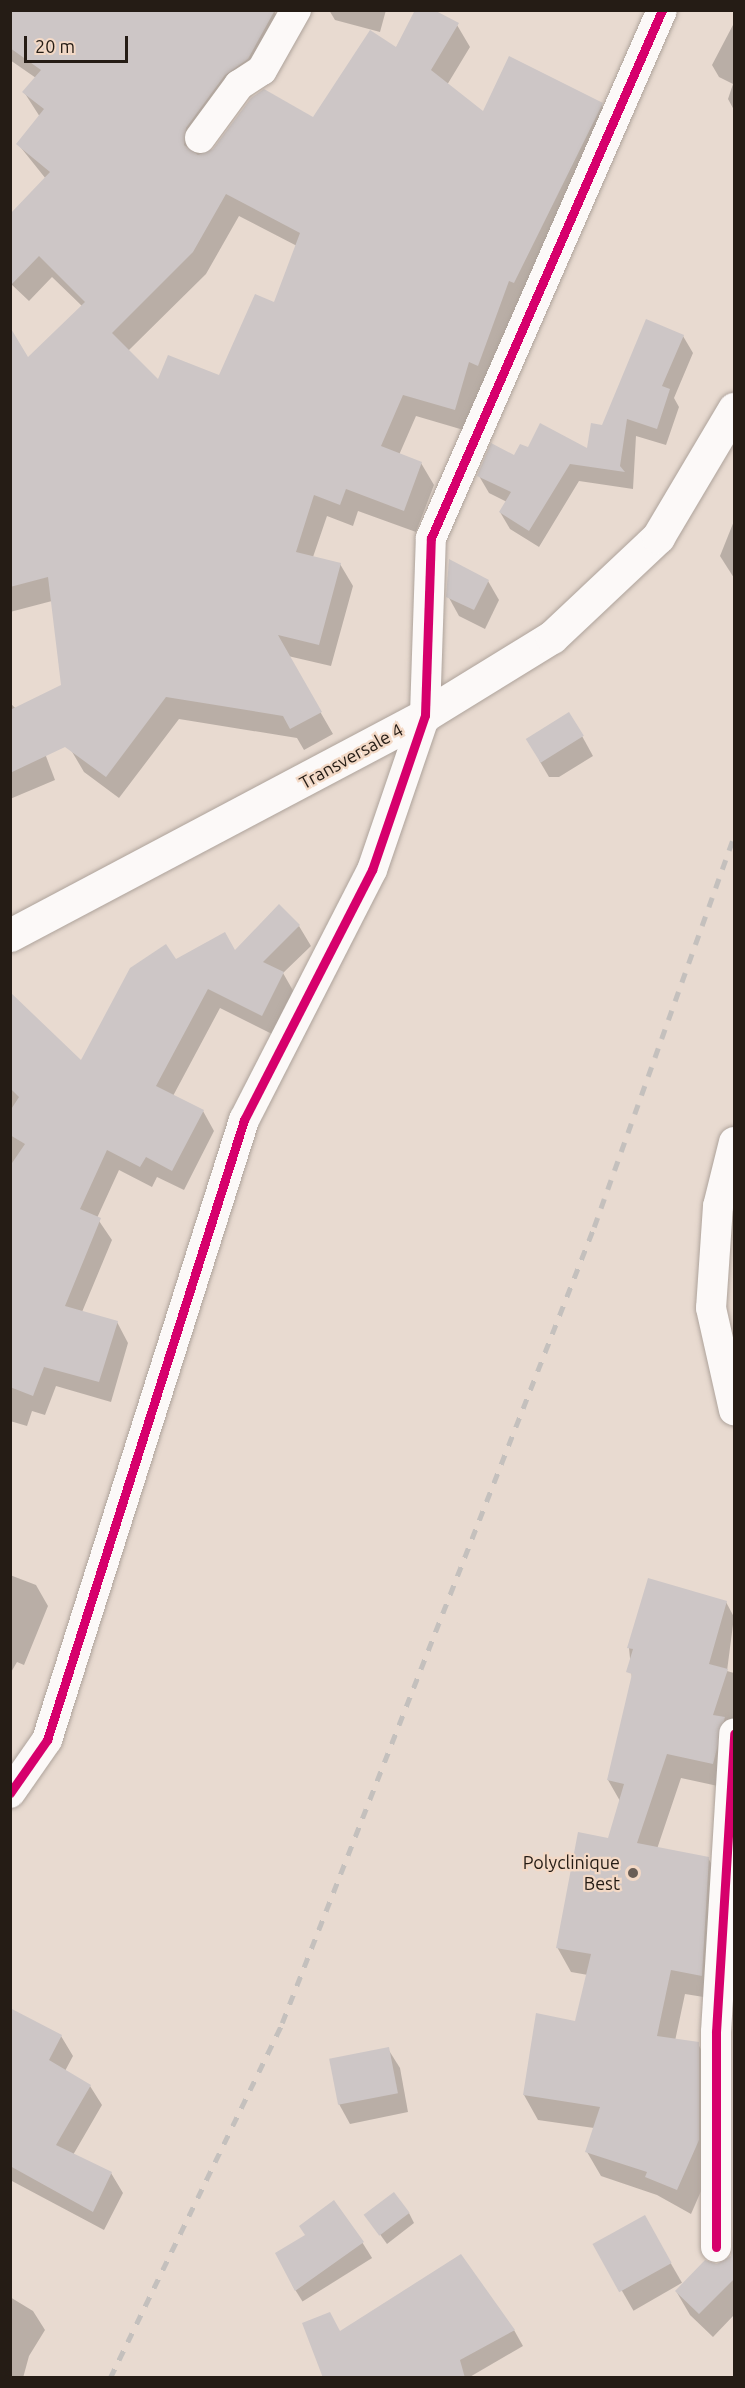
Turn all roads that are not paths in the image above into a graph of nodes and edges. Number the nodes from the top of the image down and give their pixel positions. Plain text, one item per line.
1 (296, 10) edge
2 (663, 10) edge
3 (200, 138) dead end
4 (735, 409) edge
5 (425, 715) junction
6 (10, 935) edge
7 (735, 1142) edge
8 (735, 1410) edge
9 (735, 1734) edge
10 (10, 1793) edge
11 (716, 2247) dead end

1 - 3 street
2 - 5 street
4 - 5 main road, Transversale 4
5 - 6 main road, Transversale 4
5 - 10 street
7 - 8 street
9 - 11 street

